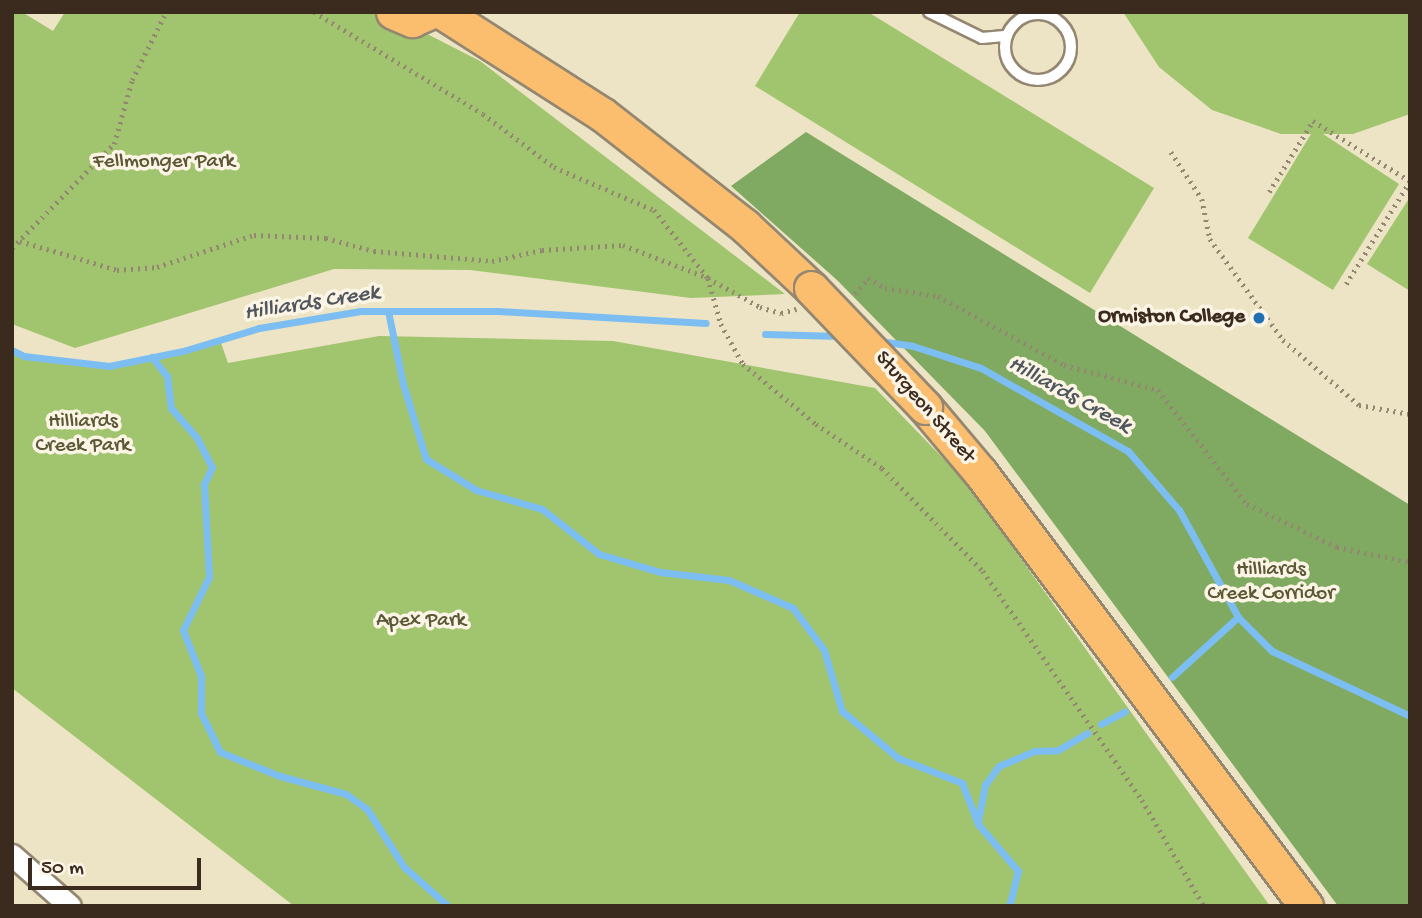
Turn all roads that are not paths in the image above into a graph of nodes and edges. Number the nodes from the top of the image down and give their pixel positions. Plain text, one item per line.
1 (393, 12) edge
2 (430, 12) edge
3 (442, 12) edge
4 (929, 12) edge
5 (1045, 13) edge
6 (1007, 36) junction
7 (12, 855) edge
8 (70, 906) edge
9 (1306, 906) edge

1 - 2 main road
3 - 9 main road, Sturgeon Street, bridge
4 - 6 lane
5 - 6 lane
5 - 6 lane
7 - 8 street

